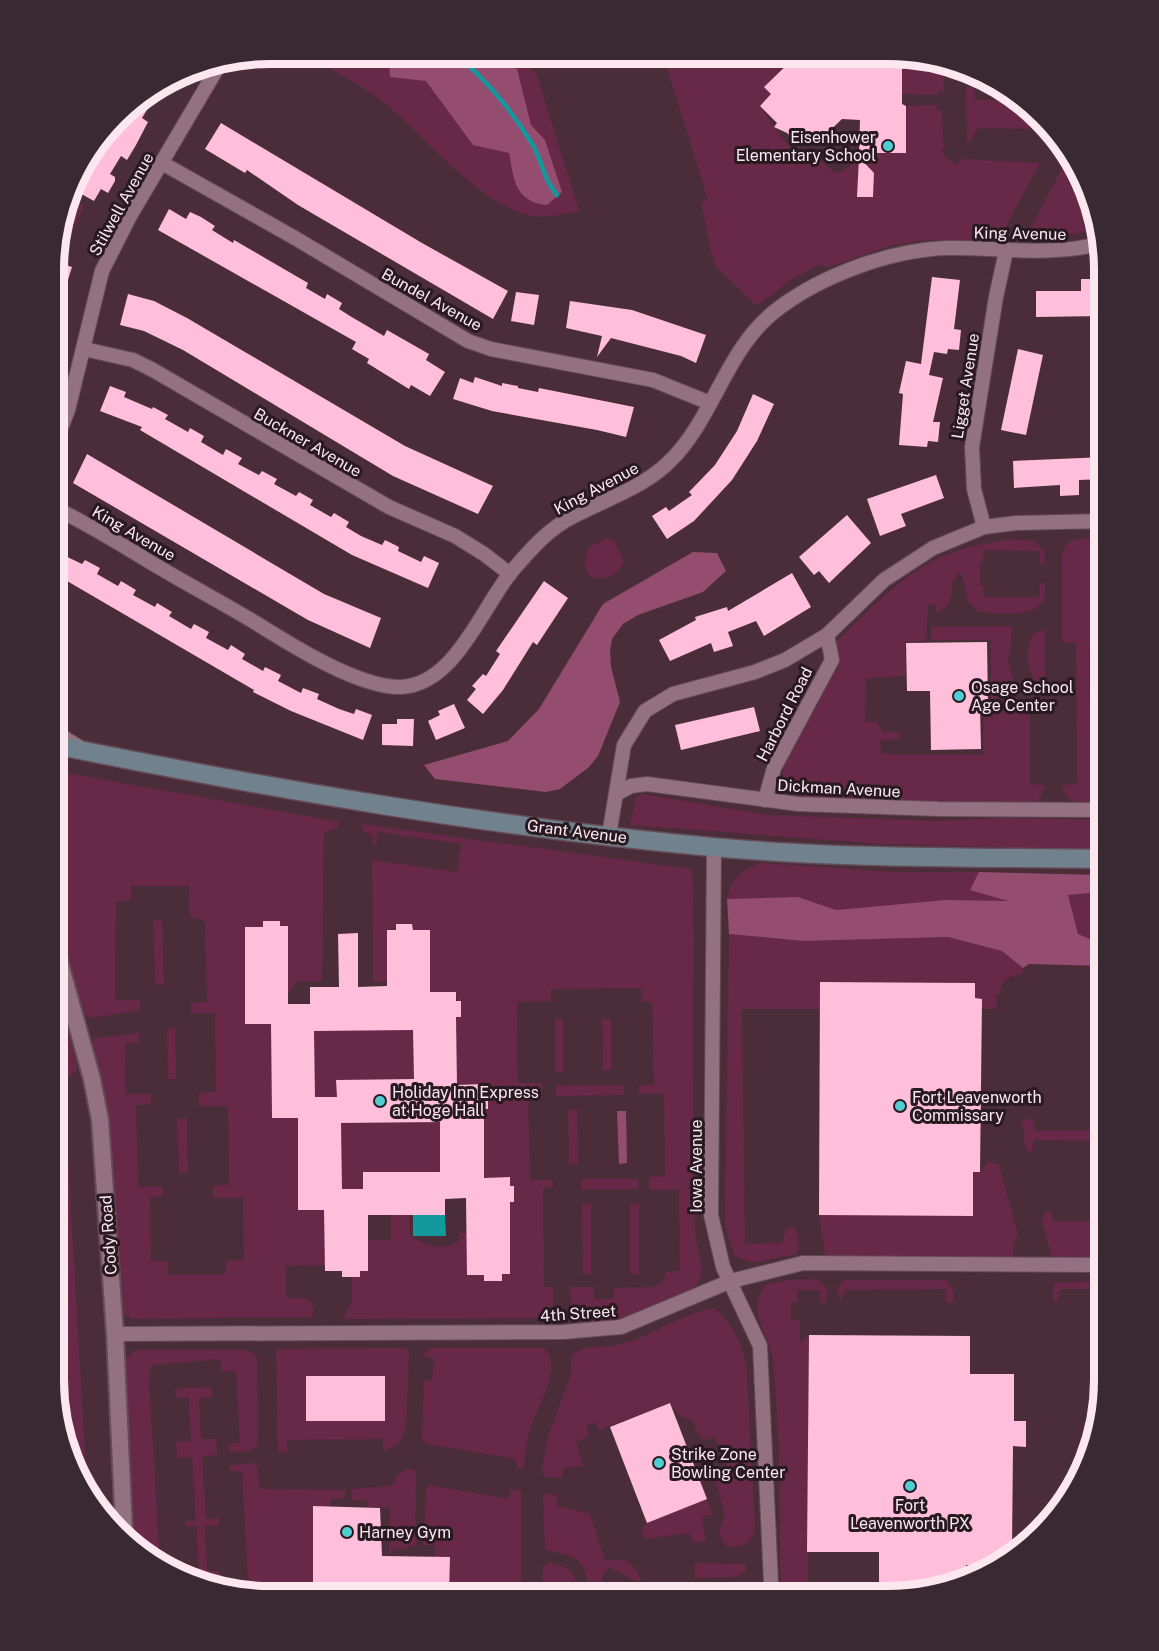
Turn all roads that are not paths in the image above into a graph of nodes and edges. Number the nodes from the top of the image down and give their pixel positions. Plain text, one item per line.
1 (215, 73) edge
2 (162, 163) junction
3 (1093, 246) edge
4 (1006, 251) junction
5 (84, 349) junction
6 (710, 403) junction
7 (64, 420) edge
8 (64, 512) edge
9 (1094, 521) edge
10 (984, 527) junction
11 (510, 574) junction
12 (827, 635) junction
13 (64, 738) edge
14 (64, 747) edge
15 (86, 752) junction
16 (618, 793) junction
17 (765, 800) junction
18 (1094, 810) edge
19 (609, 835) junction
20 (714, 847) junction
21 (1094, 859) edge
22 (64, 981) edge
23 (1094, 1265) edge
24 (730, 1281) junction
25 (115, 1334) junction
26 (124, 1524) edge
27 (771, 1586) edge

1 - 2 street, Stilwell Avenue
2 - 5 street, Stilwell Avenue
2 - 6 street, Bundel Avenue
3 - 4 street, King Avenue
4 - 6 street, King Avenue
4 - 10 street, Ligget Avenue
5 - 7 street, Stilwell Avenue
5 - 11 street, Buckner Avenue
6 - 11 street, King Avenue
8 - 11 street, King Avenue
9 - 10 street
10 - 12 street
12 - 16 street
12 - 17 street, Harbord Road
13 - 15 street
14 - 15 main road, Grant Avenue
15 - 19 main road, Grant Avenue
16 - 17 street, Dickman Avenue
16 - 19 street
17 - 18 street, Dickman Avenue
19 - 20 main road, Grant Avenue
20 - 21 main road, Grant Avenue
20 - 24 street, Iowa Avenue
22 - 25 street, Cody Road
23 - 24 street, 4th Street
24 - 25 street, 4th Street
24 - 27 street, Iowa Avenue
25 - 26 street, Cody Road

